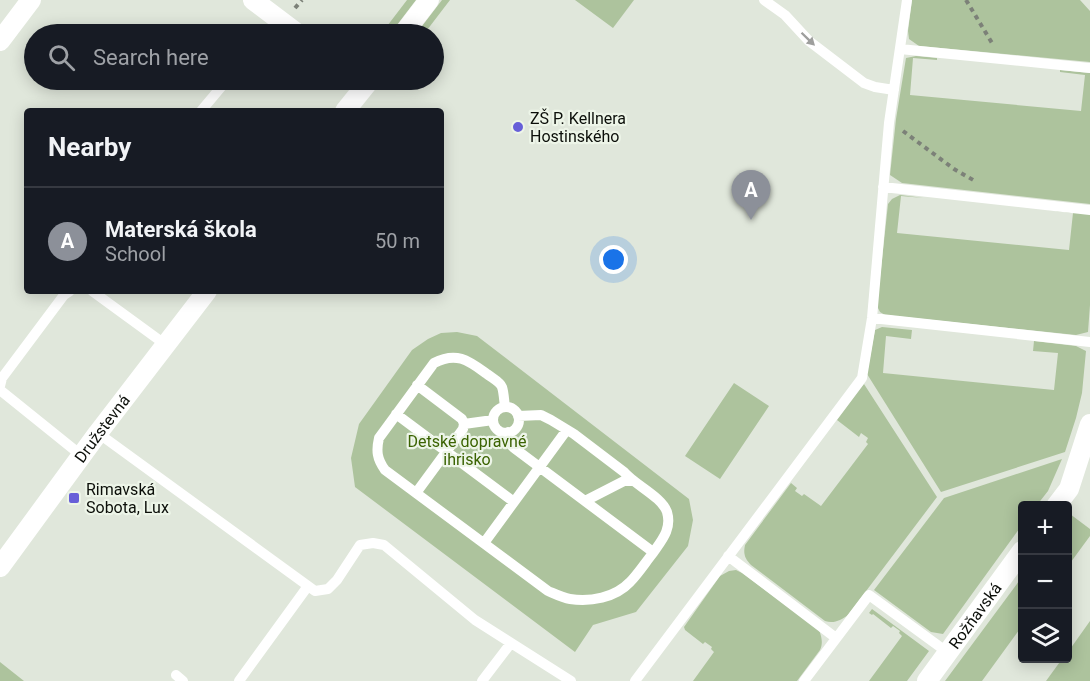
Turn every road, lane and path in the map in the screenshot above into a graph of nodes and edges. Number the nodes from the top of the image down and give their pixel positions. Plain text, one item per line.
1 (31, 0) edge
2 (253, 0) edge
3 (429, 0) edge
4 (764, 0) edge
5 (966, 0) edge
6 (906, 5) edge
7 (285, 24) edge
8 (411, 24) edge
9 (0, 41) edge
10 (900, 49) junction
11 (998, 58) junction
12 (1090, 68) edge
13 (218, 90) edge
14 (358, 90) edge
15 (894, 90) junction
16 (203, 108) edge
17 (347, 108) edge
18 (889, 123) junction
19 (883, 187) junction
20 (982, 198) junction
21 (1090, 210) edge
22 (66, 294) edge
23 (96, 294) edge
24 (205, 294) edge
25 (872, 318) junction
26 (1090, 342) edge
27 (166, 345) junction
28 (417, 386) junction
29 (0, 388) edge
30 (505, 407) junction
31 (396, 414) junction
32 (518, 416) junction
33 (493, 420) junction
34 (464, 424) junction
35 (1090, 424) edge
36 (566, 431) junction
37 (508, 432) junction
38 (98, 434) junction
39 (446, 452) junction
40 (82, 456) junction
41 (539, 468) junction
42 (633, 481) junction
43 (416, 493) junction
44 (585, 501) junction
45 (1060, 501) edge
46 (514, 502) junction
47 (484, 543) junction
48 (653, 552) junction
49 (1020, 555) edge
50 (728, 556) junction
51 (0, 567) edge
52 (308, 586) junction
53 (836, 638) junction
54 (511, 643) junction
55 (947, 652) junction
56 (240, 680) edge
57 (482, 681) edge
58 (570, 681) edge
59 (635, 681) edge
60 (804, 681) edge
61 (927, 681) edge

1 - 9 street
2 - 7 street
3 - 8 street
4 -> 15 lane
5 - 11 path
6 - 10 lane
10 - 11 lane
10 - 15 lane
11 - 12 lane
13 - 16 lane
14 - 17 street
15 - 18 lane
18 - 19 lane
18 - 20 path
19 - 20 lane
19 - 25 lane
20 - 21 lane
22 - 29 lane
23 - 27 lane
24 - 27 street, Družstevná
25 - 26 lane
25 - 50 lane
27 - 38 street, Družstevná
28 - 30 lane
28 - 31 lane
28 - 34 lane
29 - 40 lane
30 - 32 lane
30 - 33 lane
31 - 39 lane
31 - 43 lane
32 - 36 lane
32 - 37 lane
33 - 34 lane
33 - 37 lane
34 - 39 lane
35 - 45 street
36 - 41 lane
36 - 42 lane
37 - 41 lane
38 - 40 street, Družstevná
38 - 52 lane
39 - 43 lane
39 - 46 lane
40 - 51 street, Družstevná
41 - 44 lane
41 - 46 lane
42 - 44 lane
42 - 48 lane
43 - 47 lane
44 - 48 lane
46 - 47 lane
47 - 48 lane
49 - 55 street, Rožňavská
50 - 53 lane
50 - 59 lane
52 - 54 lane
52 - 56 lane
53 - 55 lane
53 - 60 lane
54 - 57 lane
54 - 58 lane
55 - 61 street, Rožňavská

